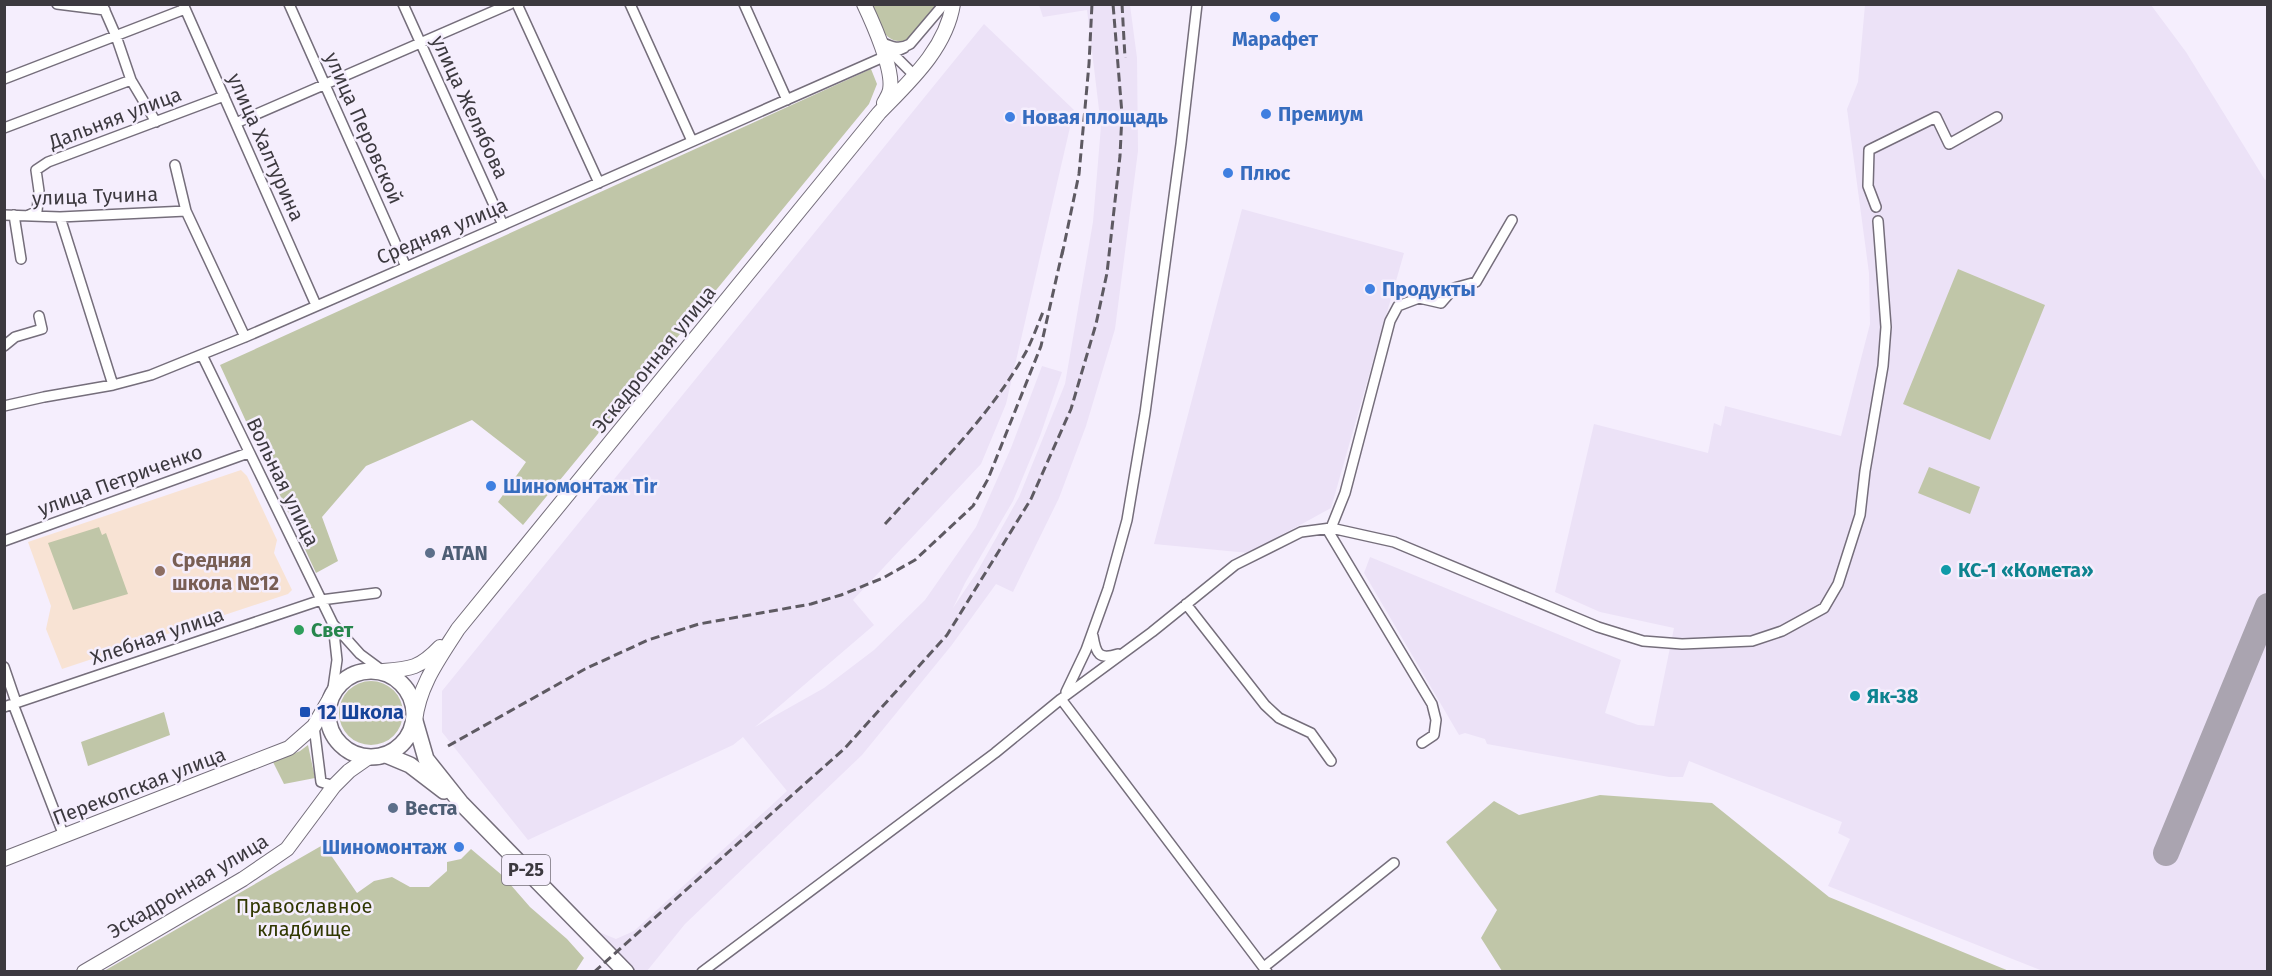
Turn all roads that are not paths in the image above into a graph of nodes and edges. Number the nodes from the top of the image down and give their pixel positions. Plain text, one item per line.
1 (57, 4) edge
2 (289, 4) edge
3 (403, 4) edge
4 (510, 4) edge
5 (517, 4) edge
6 (630, 4) edge
7 (744, 4) edge
8 (864, 4) edge
9 (944, 4) edge
10 (953, 4) edge
11 (1197, 4) edge
12 (184, 7) edge
13 (104, 8) edge
14 (116, 36) junction
15 (881, 42) junction
16 (420, 43) junction
17 (904, 48) junction
18 (888, 56) junction
19 (914, 75) junction
20 (4, 79) edge
21 (130, 80) junction
22 (325, 84) junction
23 (224, 96) junction
24 (787, 100) junction
25 (879, 113) junction
26 (1997, 117) dead end
27 (156, 122) junction
28 (236, 123) junction
29 (4, 128) edge
30 (692, 141) junction
31 (176, 165) dead end
32 (599, 183) junction
33 (1876, 207) dead end
34 (186, 211) junction
35 (9, 215) edge
36 (27, 216) junction
37 (60, 218) junction
38 (1512, 220) dead end
39 (1878, 221) dead end
40 (503, 225) junction
41 (21, 259) dead end
42 (406, 267) junction
43 (315, 305) junction
44 (39, 316) dead end
45 (245, 337) junction
46 (4, 346) edge
47 (217, 349) junction
48 (202, 355) junction
49 (190, 360) junction
50 (210, 373) junction
51 (114, 385) junction
52 (4, 406) edge
53 (248, 453) junction
54 (1329, 529) junction
55 (4, 541) edge
56 (376, 593) dead end
57 (321, 600) junction
58 (1186, 604) junction
59 (333, 624) junction
60 (459, 629) junction
61 (1093, 633) junction
62 (1124, 652) junction
63 (4, 667) edge
64 (383, 671) junction
65 (332, 695) junction
66 (1061, 699) junction
67 (11, 705) edge
68 (414, 721) junction
69 (314, 726) junction
70 (1422, 743) dead end
71 (386, 755) junction
72 (369, 757) junction
73 (1331, 761) dead end
74 (334, 786) junction
75 (461, 803) junction
76 (64, 836) junction
77 (4, 860) edge
78 (1394, 863) dead end
79 (1266, 969) edge
80 (84, 972) edge
81 (626, 972) edge
82 (702, 972) edge

1 - 13 street
2 - 22 street, улица Перовской
3 - 16 street, улица Желябова
4 - 16 street
5 - 32 street
6 - 30 street
7 - 24 street
8 - 15 main road
9 - 17 street, Средняя улица
10 - 19 main road
11 - 61 street
12 - 14 street
12 - 23 street, улица Халтурина
13 - 14 street
14 - 20 street
14 - 21 street
15 - 17 street
15 - 18 main road
16 - 22 street
16 - 40 street, улица Желябова
17 - 18 street, Средняя улица
18 - 19 street
18 - 24 street, Средняя улица
18 - 25 main road
19 - 25 main road
21 - 27 street
21 - 29 street
22 - 28 street
22 - 42 street, улица Перовской
23 - 27 street, Дальняя улица
23 - 28 street, улица Халтурина
24 - 30 street, Средняя улица
25 - 60 main road, Эскадронная улица
26 - 33 street
27 - 36 street, Дальняя улица
28 - 43 street, улица Халтурина
30 - 32 street, Средняя улица
31 - 34 street
32 - 40 street, Средняя улица
34 - 37 street, улица Тучина
34 - 45 street
35 - 36 street, улица Тучина
35 - 41 street
36 - 37 street, улица Тучина
37 - 51 street
38 - 54 street
39 - 54 street
40 - 42 street, Средняя улица
42 - 43 street, Средняя улица
43 - 45 street, Средняя улица
44 - 46 street
45 - 47 street, Средняя улица
47 - 48 street, Средняя улица
47 - 50 street
48 - 49 street, Средняя улица
48 - 50 street, Вольная улица
49 - 50 street
49 - 51 street, Средняя улица
50 - 53 street, Вольная улица
51 - 52 street, Средняя улица
53 - 55 street, улица Петриченко
53 - 57 street, Вольная улица
54 - 58 street
54 - 70 street
56 - 57 street, Хлебная улица
57 - 59 street, Вольная улица
57 - 67 street, Хлебная улица
58 - 62 street
58 - 73 street
59 - 64 street
59 - 65 street
60 - 64 main road
60 - 68 main road
61 - 62 street
61 - 66 street
62 - 66 street
63 - 67 street
64 - 65 main road
64 - 68 main road
65 - 69 main road, Перекопская улица
65 - 72 main road
66 - 79 street
66 - 82 street
67 - 76 street
68 - 71 main road
68 - 75 main road
69 - 74 street
69 - 76 main road, Перекопская улица
71 - 72 main road
71 - 75 main road
72 - 74 main road
74 - 80 main road, Эскадронная улица
75 - 81 main road, Р-25
76 - 77 main road, Перекопская улица
78 - 79 street

